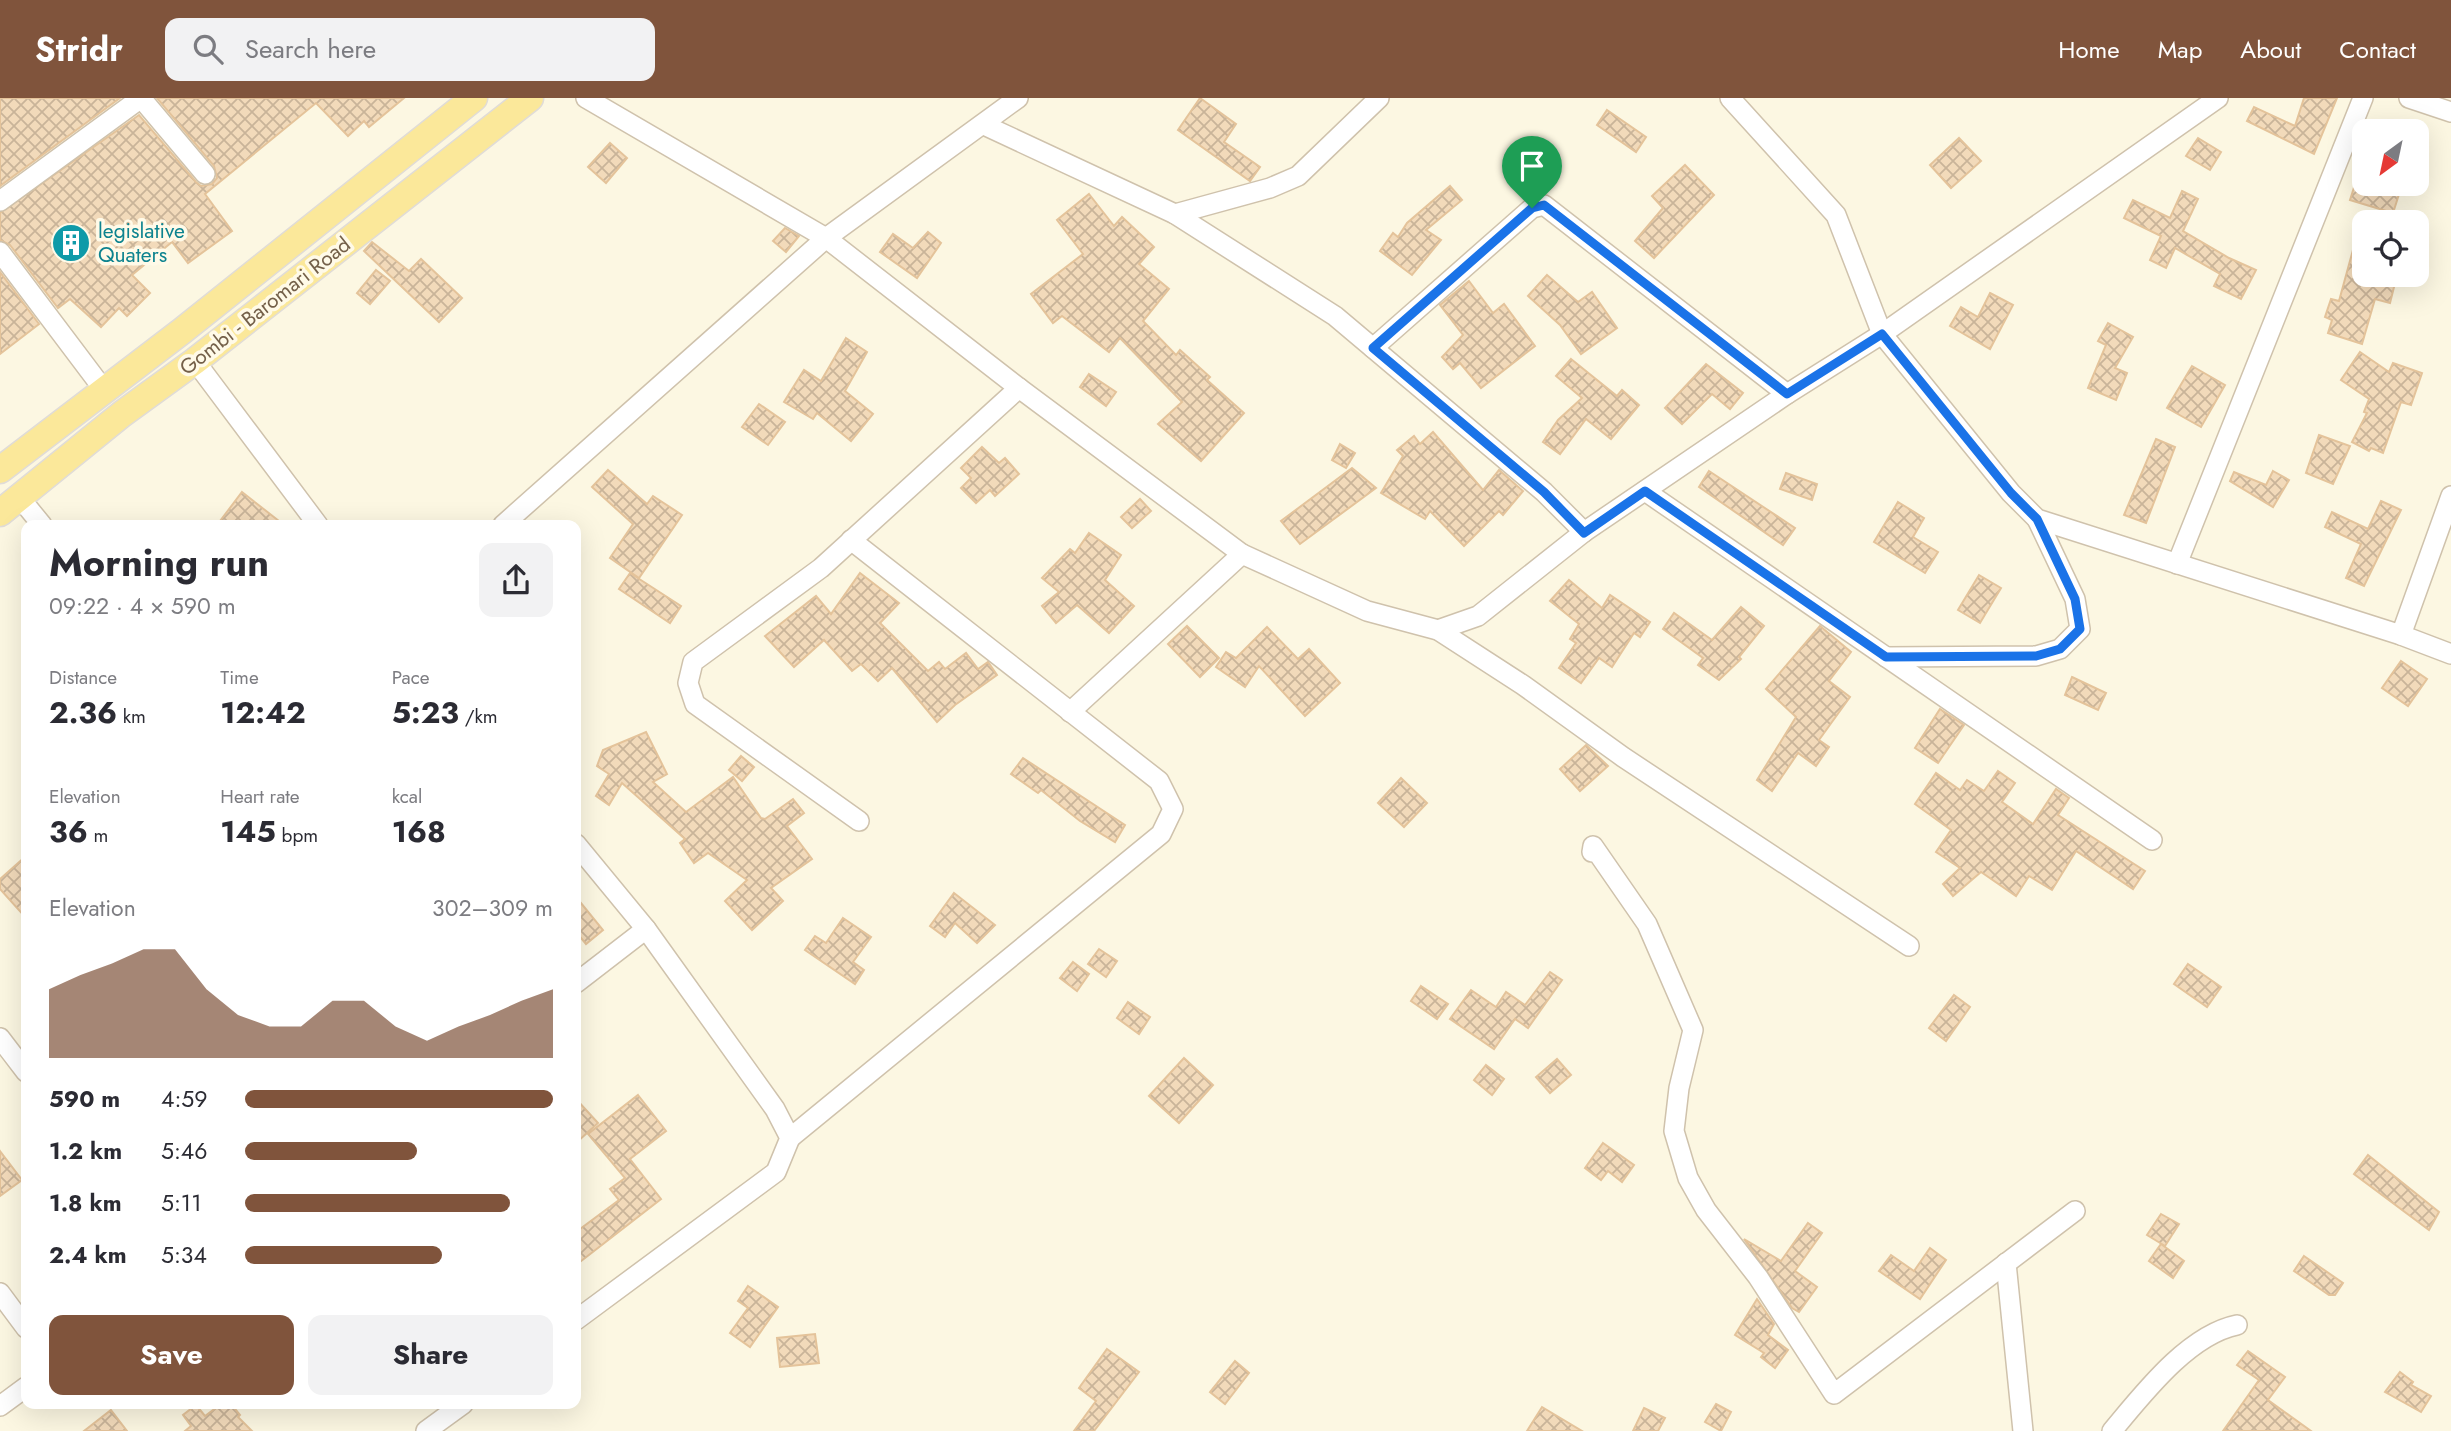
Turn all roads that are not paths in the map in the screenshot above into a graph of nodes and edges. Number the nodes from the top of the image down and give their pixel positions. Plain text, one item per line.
1 (141, 98) edge
2 (474, 98) edge
3 (530, 98) edge
4 (586, 98) edge
5 (1018, 98) edge
6 (1379, 98) edge
7 (1730, 98) edge
8 (2218, 98) edge
9 (2363, 98) edge
10 (2409, 98) edge
11 (2451, 112) edge
12 (984, 125) junction
13 (205, 174) dead end
14 (0, 201) edge
15 (1175, 214) junction
16 (303, 234) junction
17 (826, 238) junction
18 (0, 253) edge
19 (322, 262) junction
20 (1882, 334) junction
21 (1373, 348) junction
22 (195, 361) junction
23 (1019, 388) junction
24 (104, 390) junction
25 (1787, 394) junction
26 (0, 470) edge
27 (1645, 491) junction
28 (2451, 496) edge
29 (10, 505) edge
30 (2037, 519) junction
31 (34, 520) edge
32 (314, 520) edge
33 (509, 520) edge
34 (1584, 533) junction
35 (851, 540) junction
36 (1242, 554) junction
37 (2177, 564) junction
38 (1438, 630) junction
39 (2402, 635) junction
40 (2451, 654) edge
41 (1886, 657) junction
42 (1070, 712) junction
43 (859, 821) dead end
44 (2152, 840) dead end
45 (581, 850) edge
46 (1592, 852) dead end
47 (646, 929) junction
48 (1909, 946) dead end
49 (581, 979) edge
50 (0, 1038) edge
51 (21, 1065) edge
52 (790, 1138) junction
53 (2075, 1211) dead end
54 (2006, 1263) junction
55 (0, 1293) edge
56 (581, 1316) edge
57 (21, 1321) edge
58 (2237, 1325) dead end
59 (21, 1391) edge
60 (0, 1406) edge
61 (456, 1409) edge
62 (425, 1431) edge
63 (2023, 1431) edge
64 (2112, 1431) edge

1 - 13 street
1 - 14 street
2 - 16 main road, Gombi - Baromari Road
3 - 19 main road, Gombi - Baromari Road
4 - 17 street
5 - 12 street
6 - 15 street
7 - 20 street
8 - 20 street
9 - 37 street
10 - 11 street
12 - 15 street
12 - 17 street
15 - 21 street
16 - 19 main road
16 - 24 main road, Gombi - Baromari Road
17 - 23 street
17 - 33 street
18 - 24 street
19 - 22 main road, Gombi - Baromari Road
20 - 25 street
20 - 30 street
21 - 25 street
21 - 34 street
22 - 29 main road, Gombi - Baromari Road
22 - 32 street
23 - 35 street
23 - 36 street
24 - 26 main road, Gombi - Baromari Road
25 - 27 street
27 - 34 street
27 - 41 street
28 - 39 street
29 - 31 street
30 - 37 street
30 - 41 street
34 - 38 street
35 - 42 street
35 - 43 street
36 - 38 street
36 - 42 street
37 - 39 street
38 - 48 street
39 - 40 street
41 - 44 street
42 - 52 street
45 - 47 street
46 - 54 street
47 - 49 street
47 - 52 street
50 - 51 street
52 - 56 street
53 - 54 street
54 - 63 street
55 - 57 street
58 - 64 street
59 - 60 street
61 - 62 street

